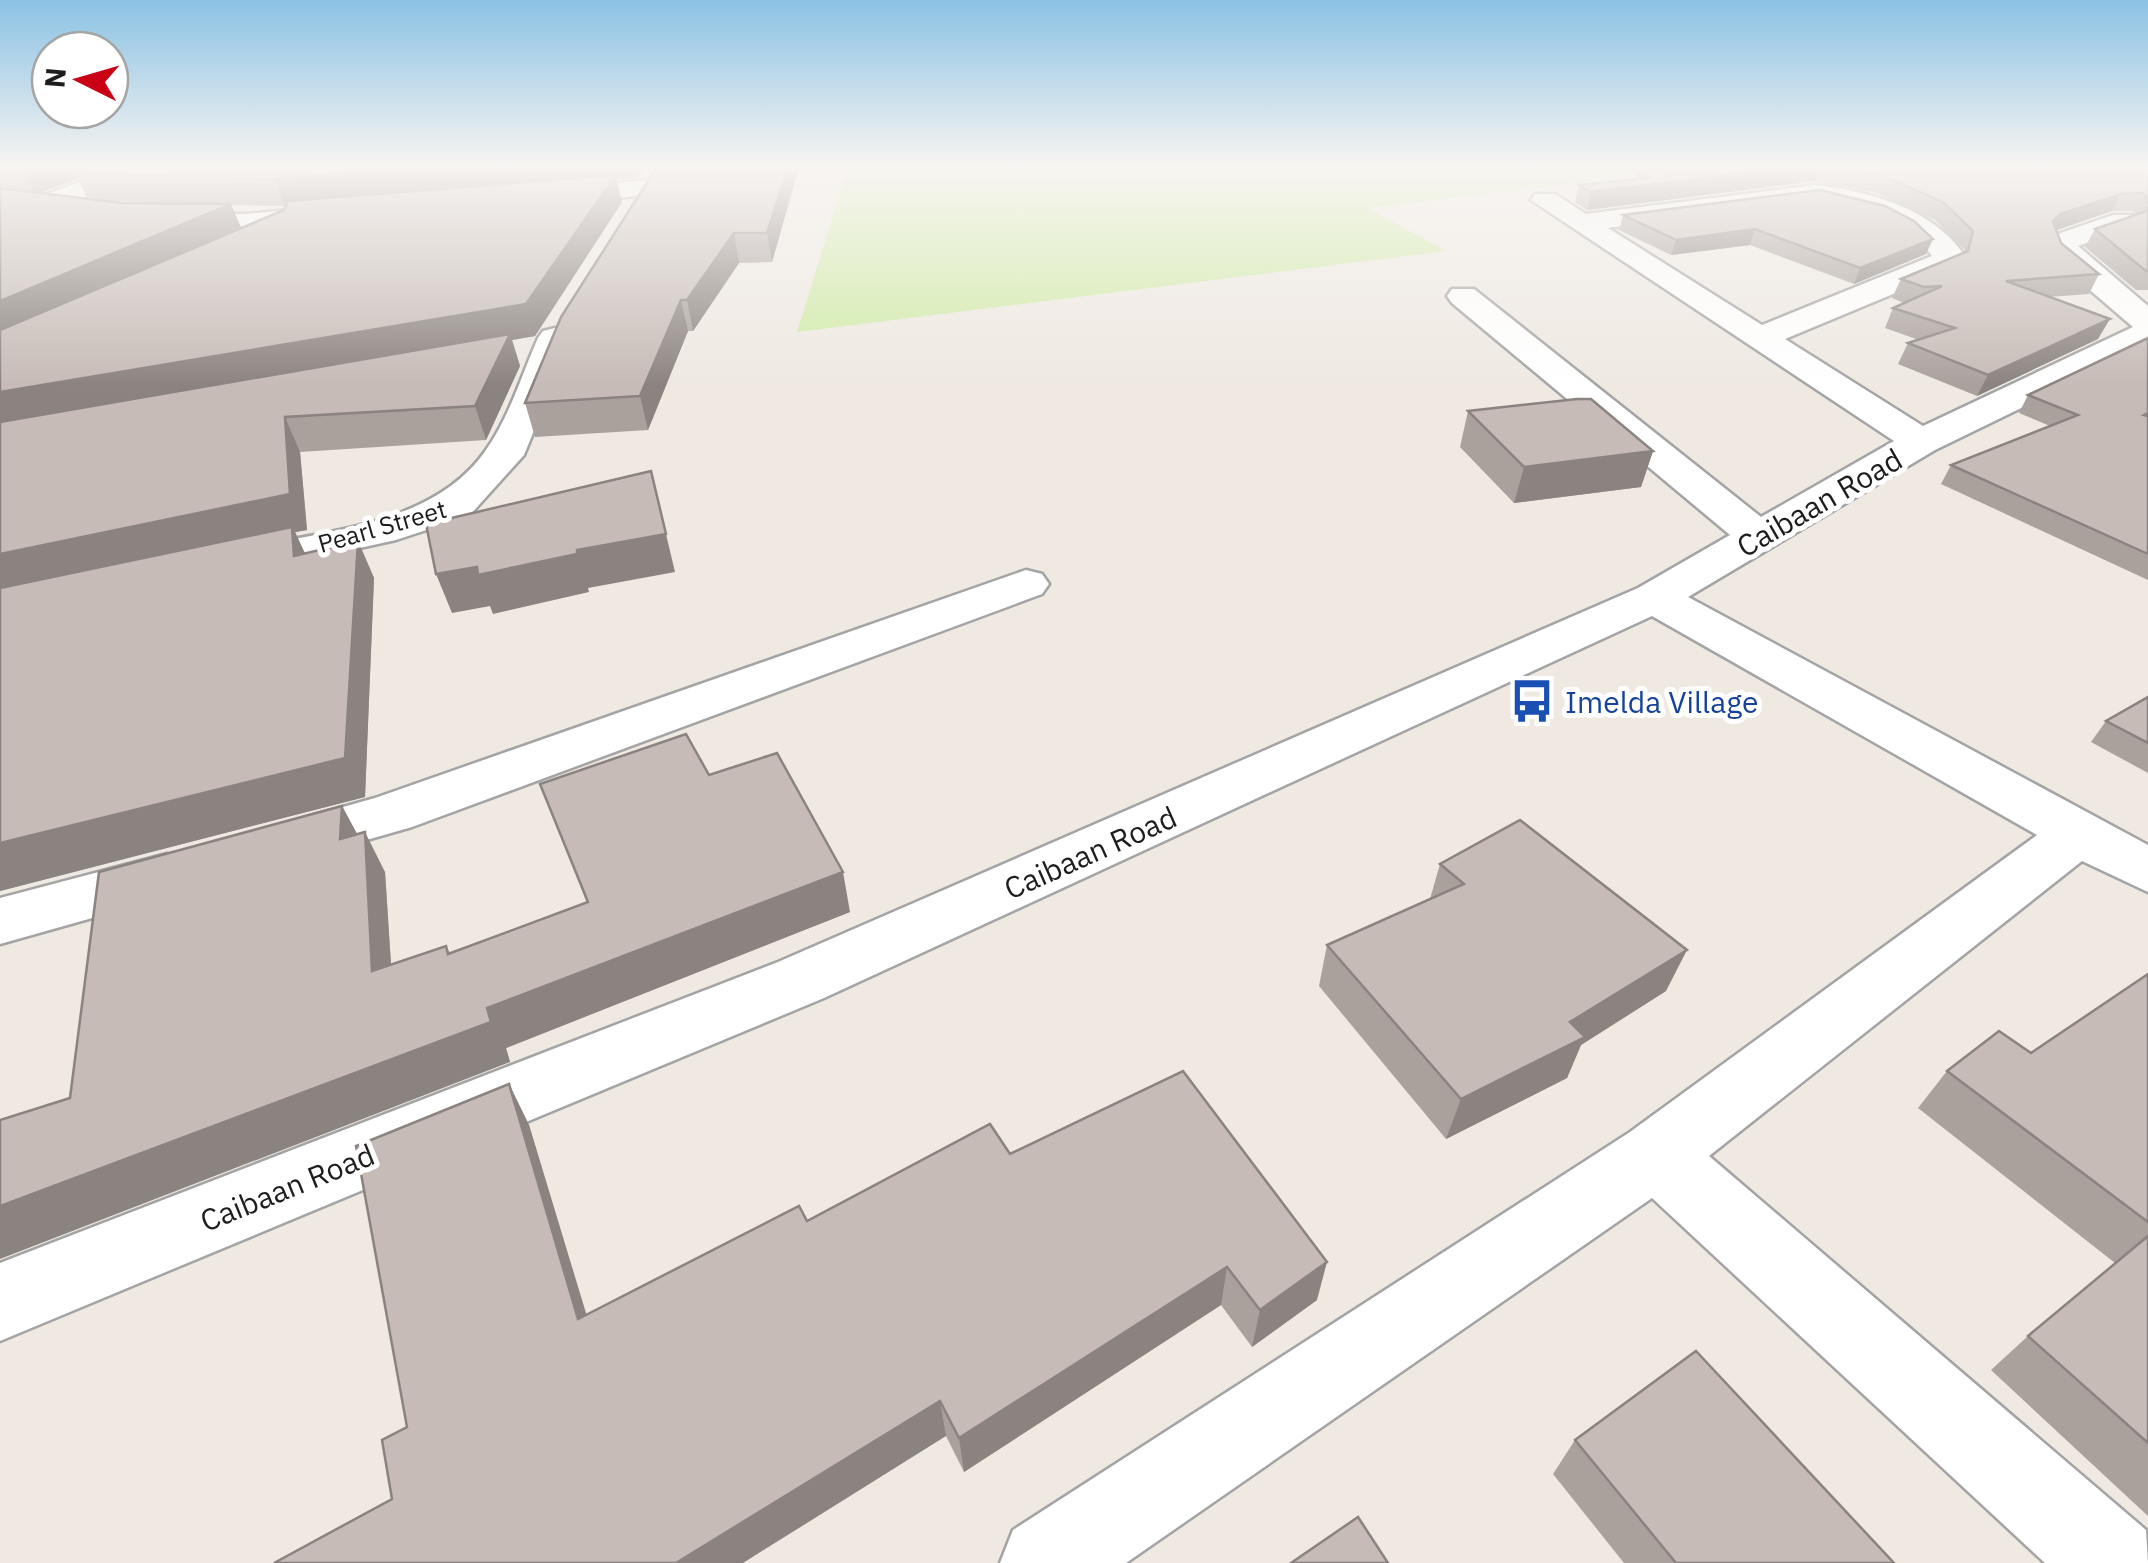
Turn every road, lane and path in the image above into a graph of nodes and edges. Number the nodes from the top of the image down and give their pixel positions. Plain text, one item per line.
1 (260, 240) edge
2 (1606, 240) edge
3 (1935, 240) edge
4 (2065, 240) edge
5 (226, 255) edge
6 (1463, 296) dead end
7 (579, 299) edge
8 (2148, 323) edge
9 (2148, 333) edge
10 (1762, 338) junction
11 (1921, 442) junction
12 (1759, 537) junction
13 (190, 572) edge
14 (1026, 584) dead end
15 (1654, 598) junction
16 (2080, 832) junction
17 (2148, 872) edge
18 (0, 920) edge
19 (1656, 1154) junction
20 (0, 1302) edge
21 (1046, 1563) edge
22 (2113, 1563) edge

1 - 5 street
2 - 10 street
3 - 10 street
4 - 8 street
6 - 12 street
7 - 13 street, Pearl Street
9 - 11 street, Caibaan Road
10 - 11 street
11 - 12 street, Caibaan Road
12 - 15 street, Caibaan Road
14 - 18 street
15 - 16 street
15 - 20 street, Caibaan Road
16 - 17 street
16 - 19 street
19 - 21 street
19 - 22 street

